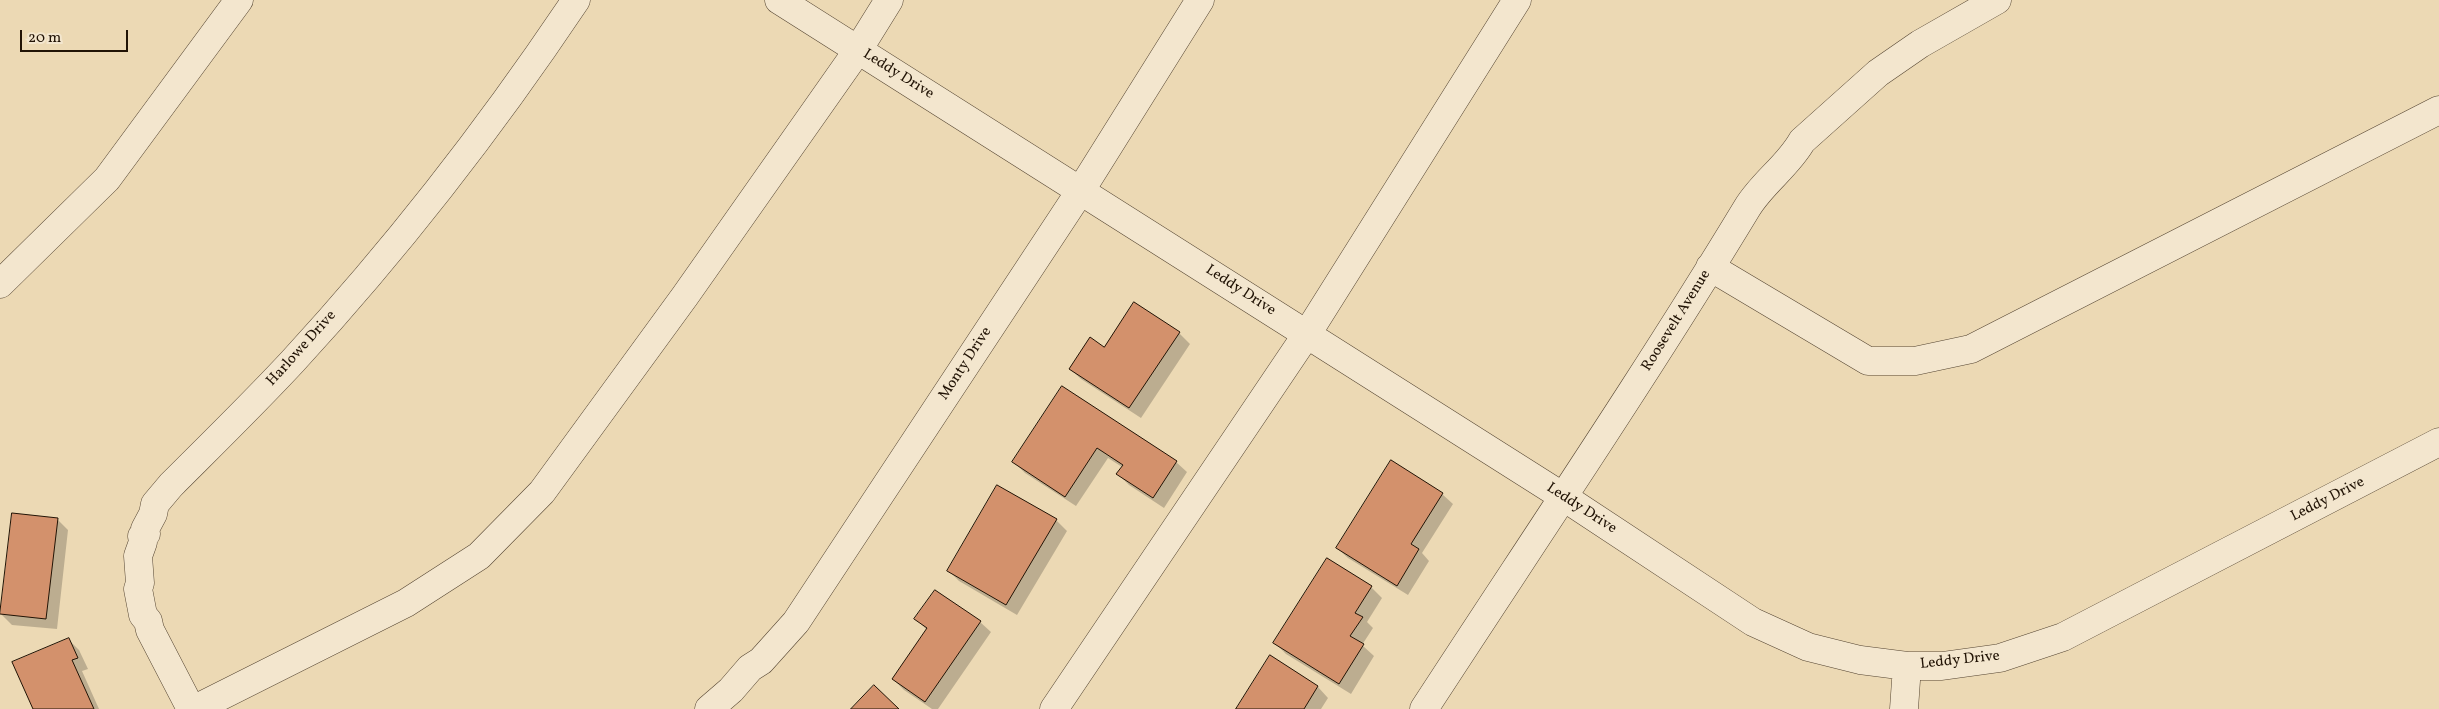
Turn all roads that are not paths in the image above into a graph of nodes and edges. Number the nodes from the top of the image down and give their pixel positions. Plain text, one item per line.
1 (240, 0) edge
2 (576, 0) edge
3 (779, 0) edge
4 (890, 0) edge
5 (1200, 0) edge
6 (1517, 0) edge
7 (1997, 0) edge
8 (858, 50) junction
9 (2439, 110) edge
10 (1081, 190) junction
11 (1710, 267) junction
12 (0, 284) edge
13 (1307, 334) junction
14 (2439, 442) edge
15 (1562, 496) junction
16 (1907, 666) junction
17 (1428, 707) edge
18 (193, 709) edge
19 (709, 709) edge
20 (1054, 709) edge
21 (1904, 709) edge

1 - 12 street
2 - 18 street, Harlowe Drive
3 - 8 street, Leddy Drive
4 - 8 street
5 - 10 street, Monty Drive
6 - 13 street
7 - 11 street, Roosevelt Avenue
8 - 10 street, Leddy Drive
8 - 18 street
9 - 11 street
10 - 13 street, Leddy Drive
10 - 19 street, Monty Drive
11 - 15 street, Roosevelt Avenue
13 - 15 street, Leddy Drive
13 - 20 street
14 - 16 street, Leddy Drive
15 - 16 street, Leddy Drive
15 - 17 street, Roosevelt Avenue
16 - 21 street

